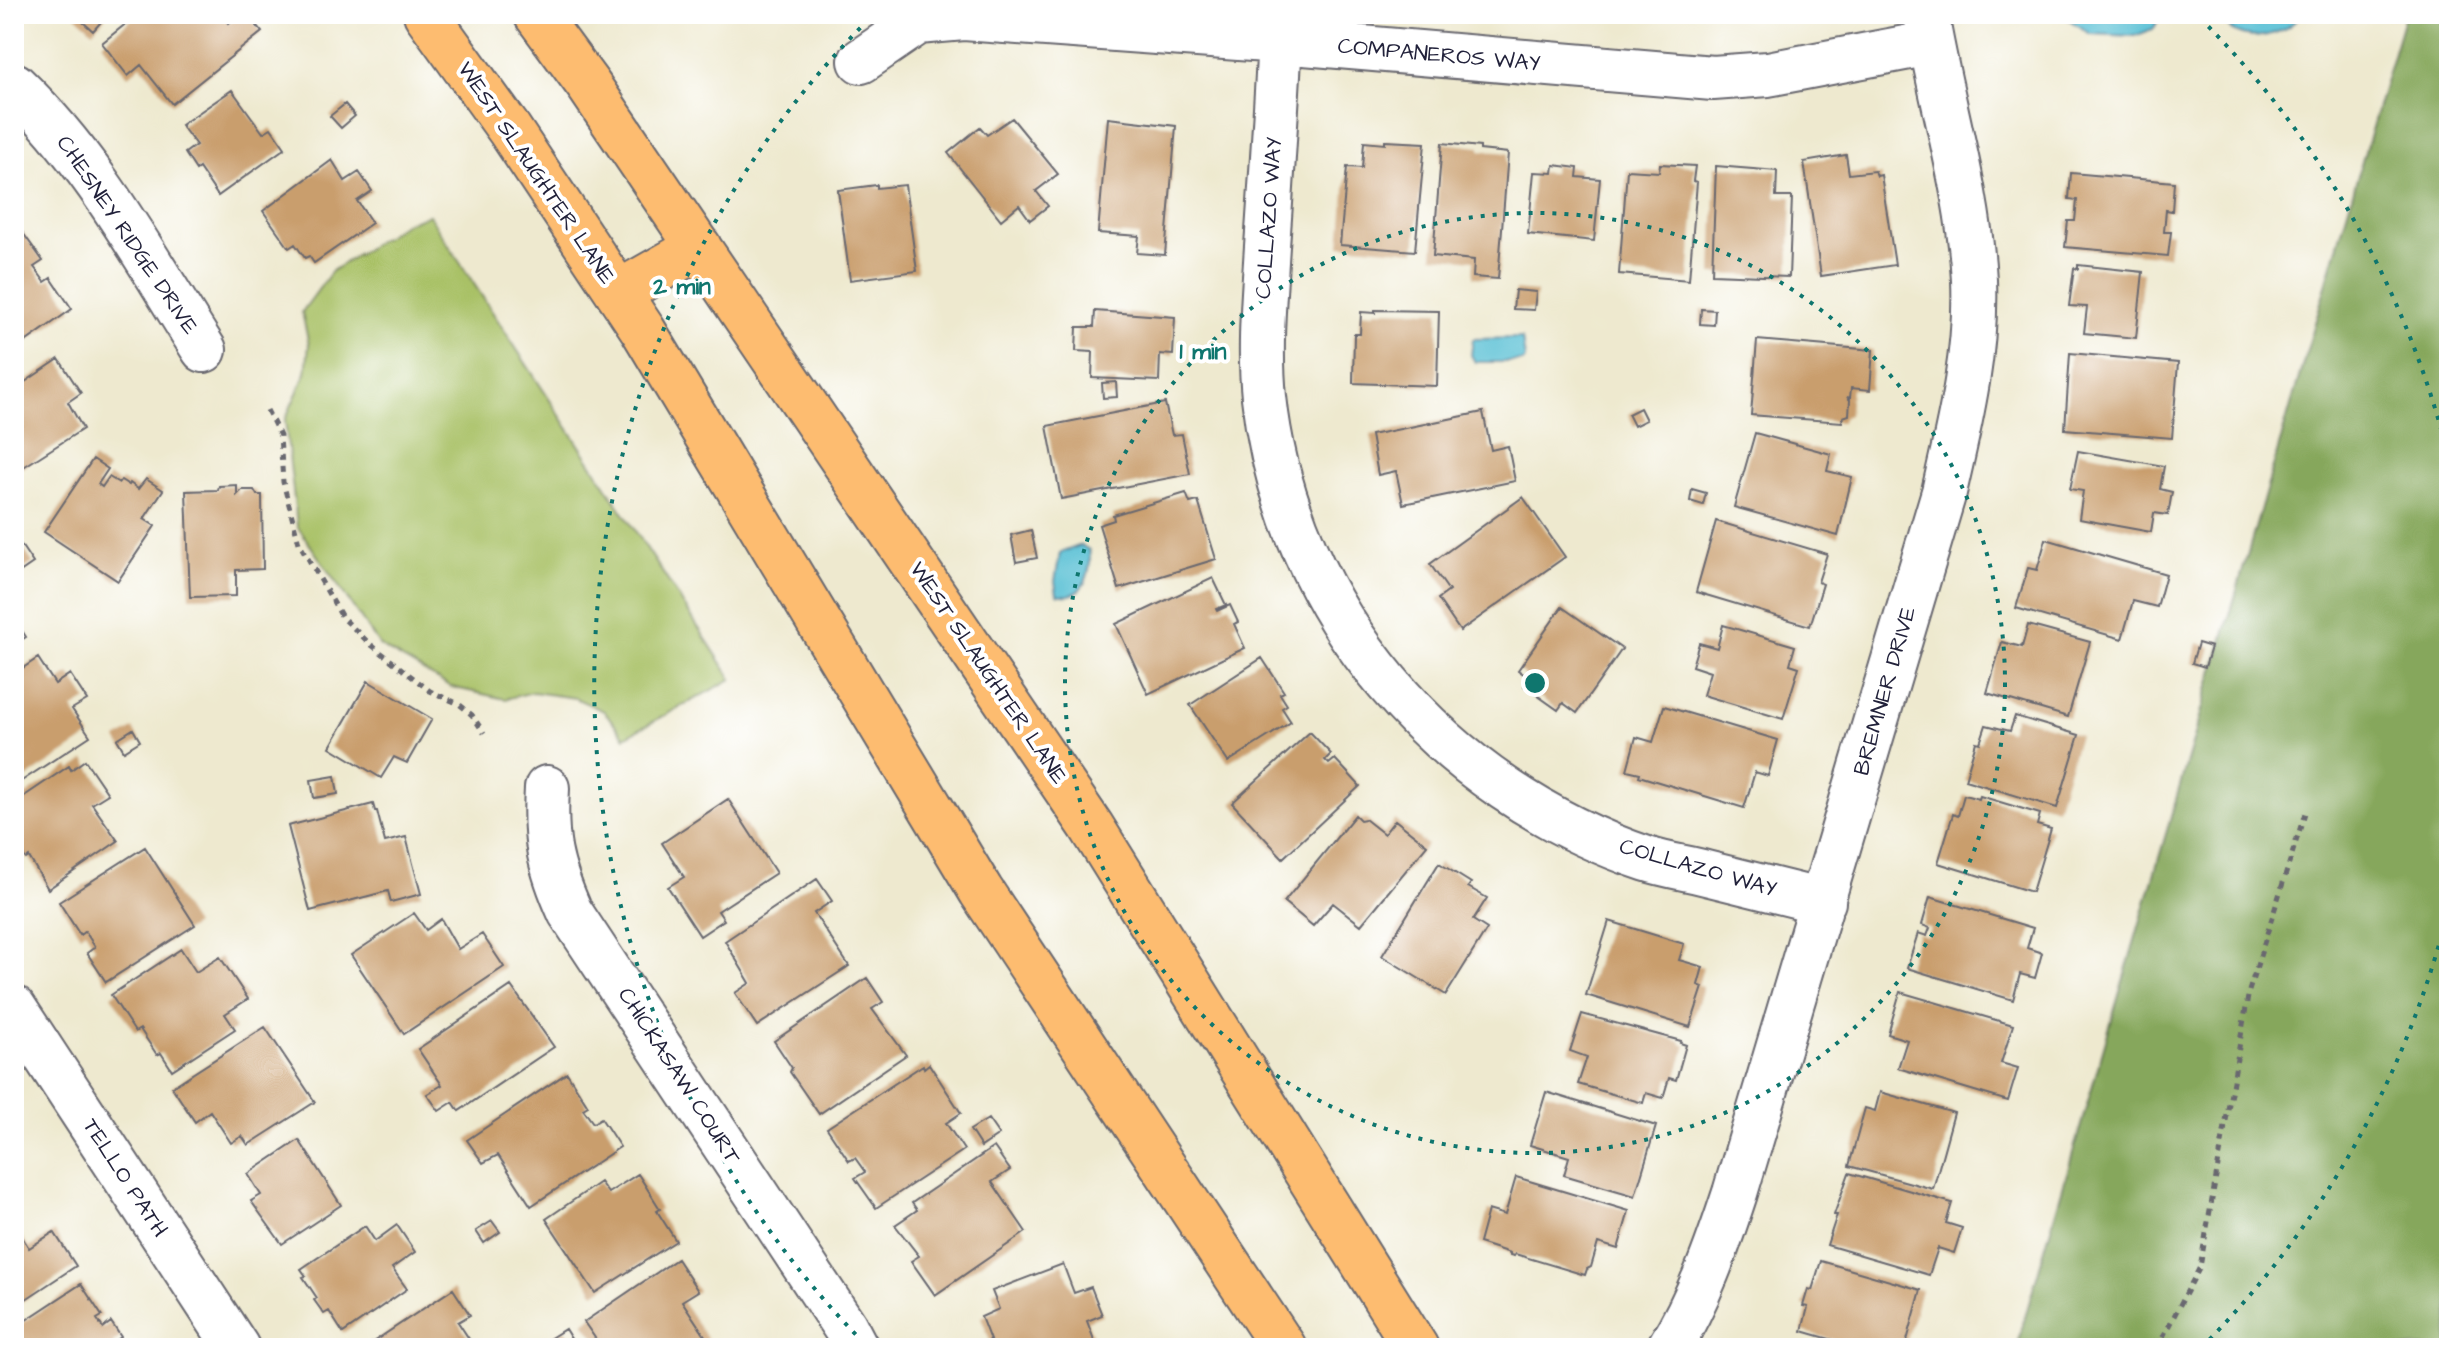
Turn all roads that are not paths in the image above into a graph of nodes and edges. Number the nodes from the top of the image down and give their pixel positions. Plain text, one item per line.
1 (426, 14) edge
2 (536, 14) edge
3 (1928, 29) edge
4 (1280, 41) junction
5 (861, 61) dead end
6 (14, 85) edge
7 (699, 247) junction
8 (618, 293) junction
9 (204, 350) dead end
10 (547, 788) dead end
11 (1823, 902) junction
12 (14, 1008) edge
13 (237, 1348) edge
14 (856, 1348) edge
15 (1284, 1348) edge
16 (1416, 1348) edge
17 (1669, 1348) edge

1 - 8 main road, WEST SLAUGHTER LANE
2 - 7 main road, WEST SLAUGHTER LANE
3 - 4 street, COMPANEROS WAY
3 - 11 street, BREMNER DRIVE
4 - 5 street, COMPANEROS WAY
4 - 11 street, COLLAZO WAY
6 - 9 street, CHESNEY RIDGE DRIVE
7 - 8 main road
7 - 16 main road, WEST SLAUGHTER LANE
8 - 15 main road, WEST SLAUGHTER LANE
10 - 14 street, CHICKASAW COURT
11 - 17 street, BREMNER DRIVE
12 - 13 street, TELLO PATH

